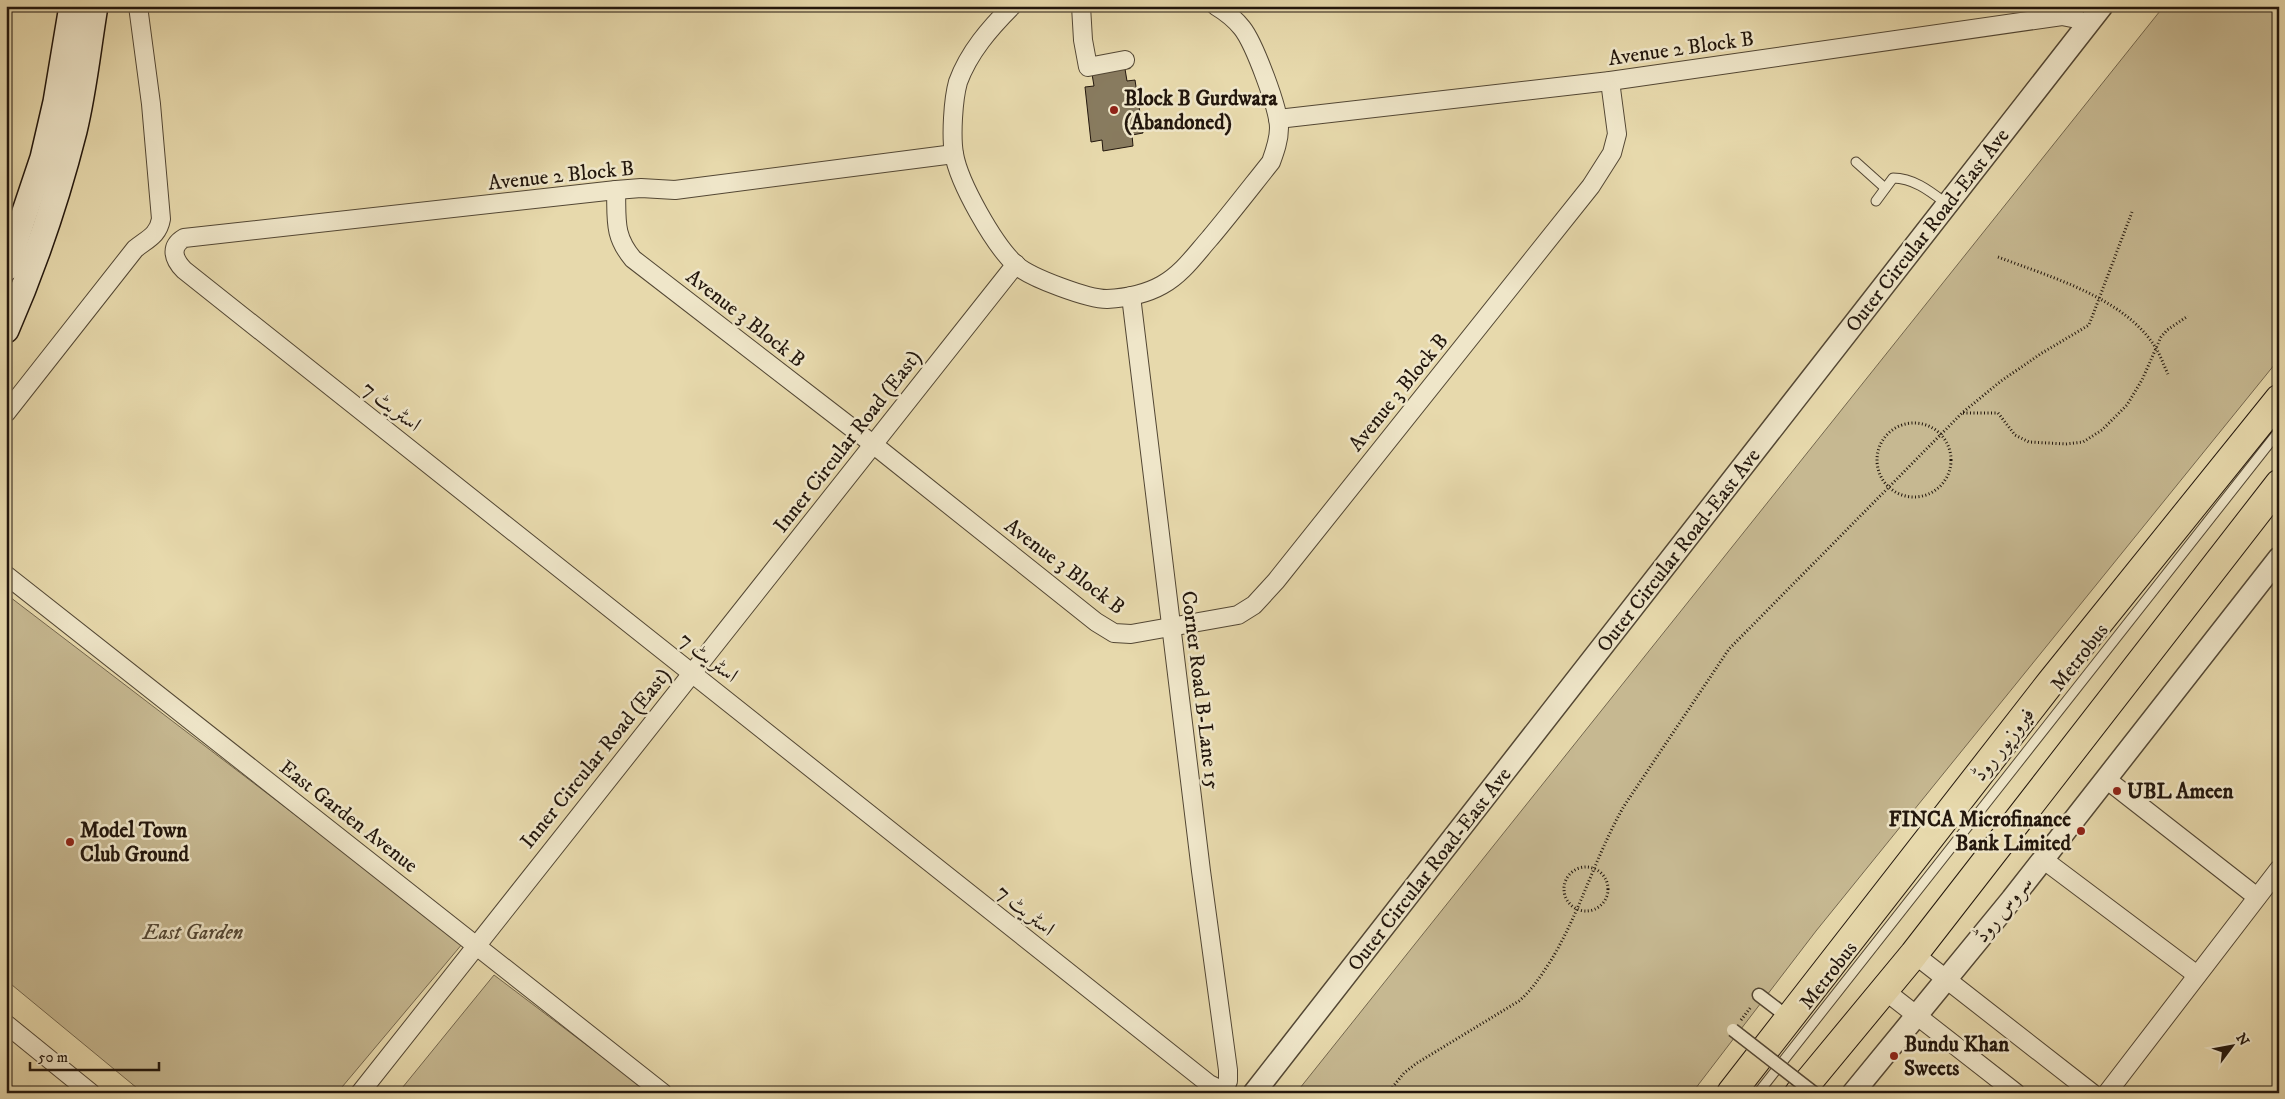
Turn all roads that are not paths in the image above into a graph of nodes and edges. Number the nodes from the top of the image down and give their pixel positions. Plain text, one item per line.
1 (72, 6) edge
2 (95, 6) edge
3 (138, 6) edge
4 (1012, 6) edge
5 (1081, 6) edge
6 (1216, 6) edge
7 (2102, 6) edge
8 (2085, 26) junction
9 (1125, 60) dead end
10 (1610, 81) junction
11 (1278, 119) junction
12 (954, 154) junction
13 (1856, 162) dead end
14 (1885, 188) junction
15 (616, 190) junction
16 (1876, 201) dead end
17 (1947, 204) junction
18 (157, 233) junction
19 (176, 245) junction
20 (1016, 264) junction
21 (6, 268) edge
22 (1131, 296) junction
23 (6, 330) edge
24 (2279, 399) edge
25 (6, 413) edge
26 (2279, 431) edge
27 (874, 445) junction
28 (2279, 484) edge
29 (2275, 570) edge
30 (6, 575) edge
31 (1171, 628) junction
32 (692, 673) junction
33 (2106, 779) junction
34 (2044, 860) junction
35 (2279, 868) edge
36 (2257, 896) junction
37 (476, 944) junction
38 (1914, 954) junction
39 (2197, 975) junction
40 (1946, 979) junction
41 (1884, 990) junction
42 (1759, 996) road end
43 (1916, 1015) junction
44 (1790, 1018) junction
45 (6, 1024) edge
46 (1733, 1030) road end
47 (1227, 1090) edge
48 (2008, 1090) edge
49 (91, 1093) edge
50 (360, 1093) edge
51 (663, 1093) edge
52 (1254, 1093) edge
53 (1731, 1093) edge
54 (1758, 1093) edge
55 (1799, 1093) edge
56 (1814, 1093) edge
57 (1853, 1093) edge
58 (2092, 1093) edge
59 (2107, 1093) edge

1 - 21 main road
2 - 23 main road
3 - 18 street
4 - 12 street
5 - 9 street
6 - 11 street
7 - 8 street, Outer Circular Road-East Ave
8 - 10 street, Avenue 2 Block B
8 - 17 street, Outer Circular Road-East Ave
10 - 11 street, Avenue 2 Block B
10 - 31 street, Avenue 3 Block B
11 - 22 street
12 - 15 street, Avenue 2 Block B
12 - 20 street
13 - 14 lane
14 - 16 lane
14 - 17 lane
15 - 19 street, Avenue 2 Block B
15 - 27 street, Avenue 3 Block B
17 - 52 street, Outer Circular Road-East Ave
18 - 19 street
18 - 25 street
19 - 32 street, اسٹریٹ 7
20 - 22 street
20 - 27 street, Inner Circular Road (East)
22 - 31 street, Corner Road B-Lane 15
24 - 44 main road, فیروزپور روڈ
26 - 54 lane, Metrobus
27 - 31 street, Avenue 3 Block B
27 - 32 street, Inner Circular Road (East)
28 - 38 main road
29 - 33 street, سروس روڈ
30 - 37 street, East Garden Avenue
31 - 47 street, Corner Road B-Lane 15
32 - 37 street, Inner Circular Road (East)
32 - 47 street, اسٹریٹ 7
33 - 34 street, سروس روڈ
33 - 36 street
34 - 39 street
34 - 40 street, سروس روڈ
35 - 36 street
36 - 39 street
37 - 50 street, Inner Circular Road (East)
37 - 51 street, East Garden Avenue
38 - 40 street
38 - 41 main road
39 - 59 street
40 - 43 street, سروس روڈ
40 - 58 street
41 - 43 street
41 - 55 main road
42 - 44 street
43 - 48 street
43 - 57 street, سروس روڈ
44 - 53 main road, فیروزپور روڈ
45 - 49 street
46 - 56 street, bridge

